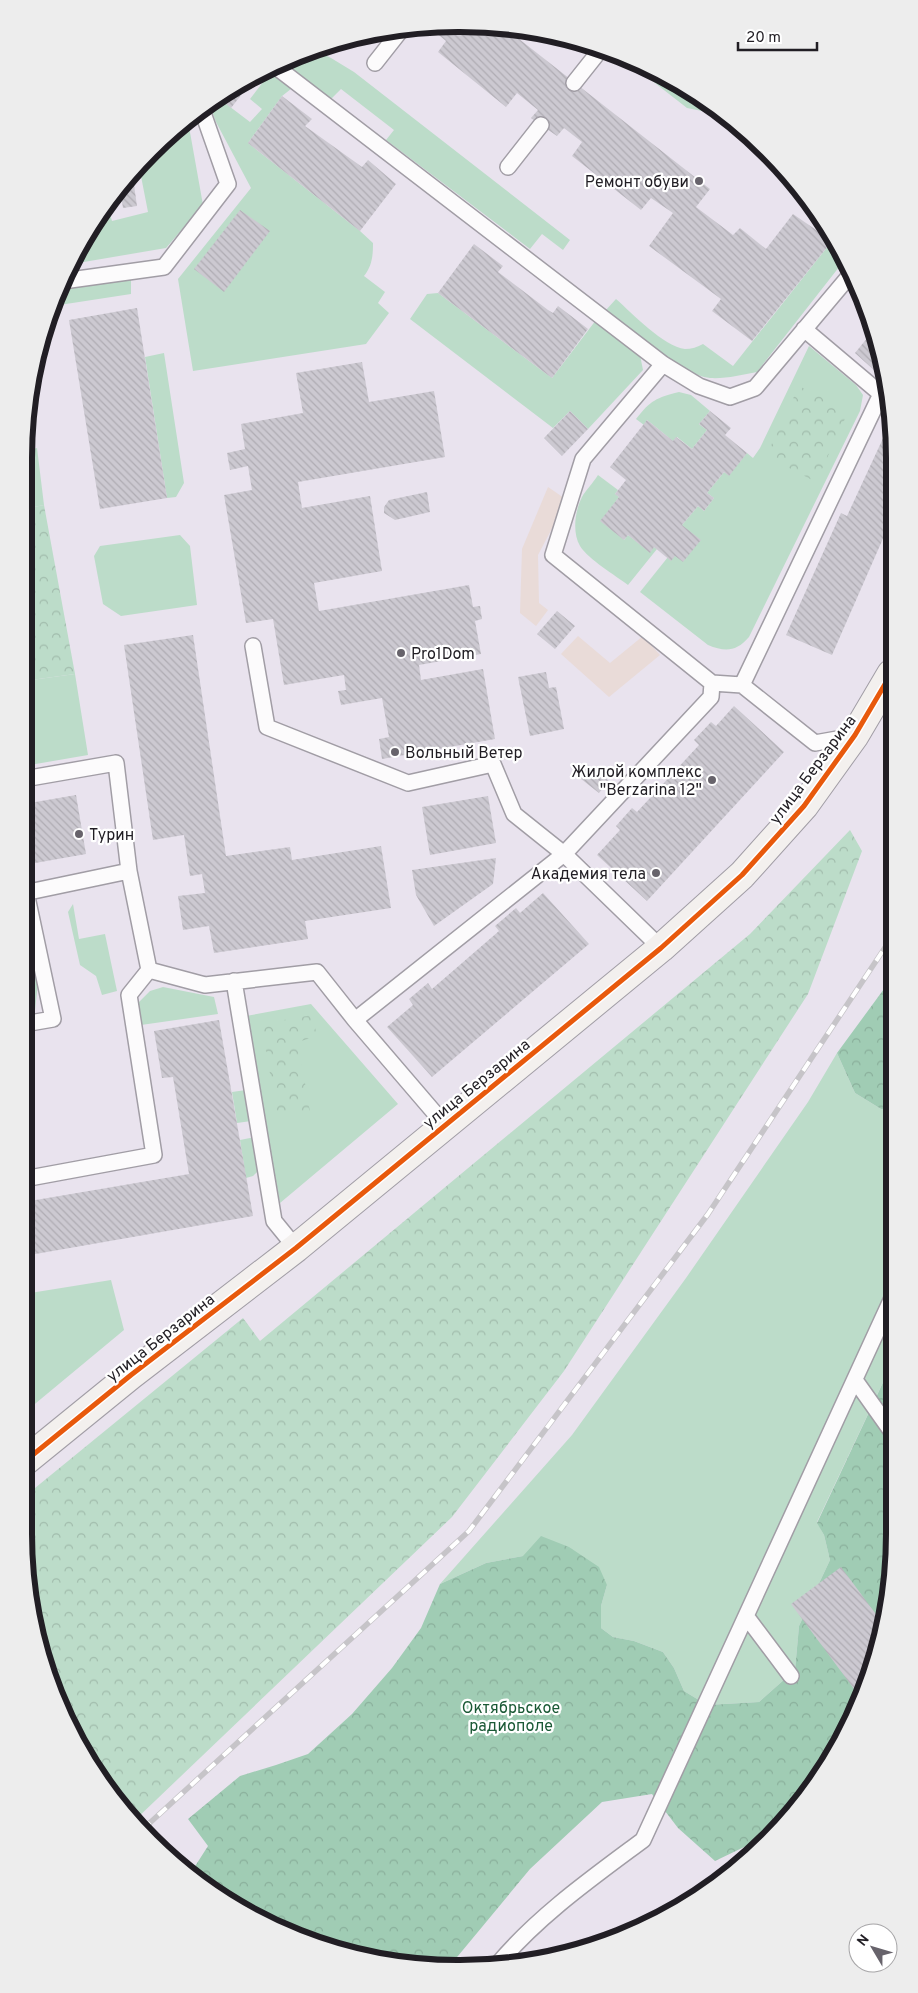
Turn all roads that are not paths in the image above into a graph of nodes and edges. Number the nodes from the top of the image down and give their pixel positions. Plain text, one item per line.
1 (394, 38) edge
2 (595, 55) edge
3 (375, 62) dead end
4 (282, 71) edge
5 (574, 82) dead end
6 (204, 117) edge
7 (541, 125) dead end
8 (508, 167) dead end
9 (72, 280) edge
10 (846, 280) edge
11 (804, 329) junction
12 (663, 364) junction
13 (880, 393) edge
14 (881, 395) edge
15 (253, 646) dead end
16 (886, 682) edge
17 (712, 683) junction
18 (742, 685) junction
19 (855, 735) junction
20 (32, 778) edge
21 (564, 854) junction
22 (129, 871) junction
23 (32, 892) edge
24 (32, 924) edge
25 (661, 948) junction
26 (149, 970) junction
27 (234, 982) junction
28 (355, 1020) junction
29 (32, 1023) edge
30 (445, 1125) junction
31 (32, 1178) edge
32 (296, 1248) junction
33 (886, 1313) edge
34 (855, 1380) junction
35 (886, 1424) edge
36 (32, 1452) edge
37 (746, 1616) junction
38 (791, 1676) dead end
39 (503, 1958) edge

1 - 3 lane
2 - 5 lane
4 - 12 lane
6 - 9 lane
7 - 8 lane
10 - 11 lane
11 - 12 lane
11 - 13 lane
12 - 17 lane
14 - 18 lane
15 - 21 lane
16 - 19 street, улица Берзарина
17 - 18 lane
17 - 21 lane
18 - 19 lane
19 - 25 street, улица Берзарина
20 - 22 lane
21 - 25 lane
21 - 28 lane
22 - 23 lane
22 - 26 lane
24 - 29 lane
25 - 30 street, улица Берзарина
26 - 27 lane
26 - 31 lane
27 - 28 lane
27 - 32 lane
28 - 30 lane
30 - 32 street, улица Берзарина
32 - 36 street, улица Берзарина
33 - 34 lane
34 - 35 lane
34 - 37 lane
37 - 38 lane
37 - 39 lane

